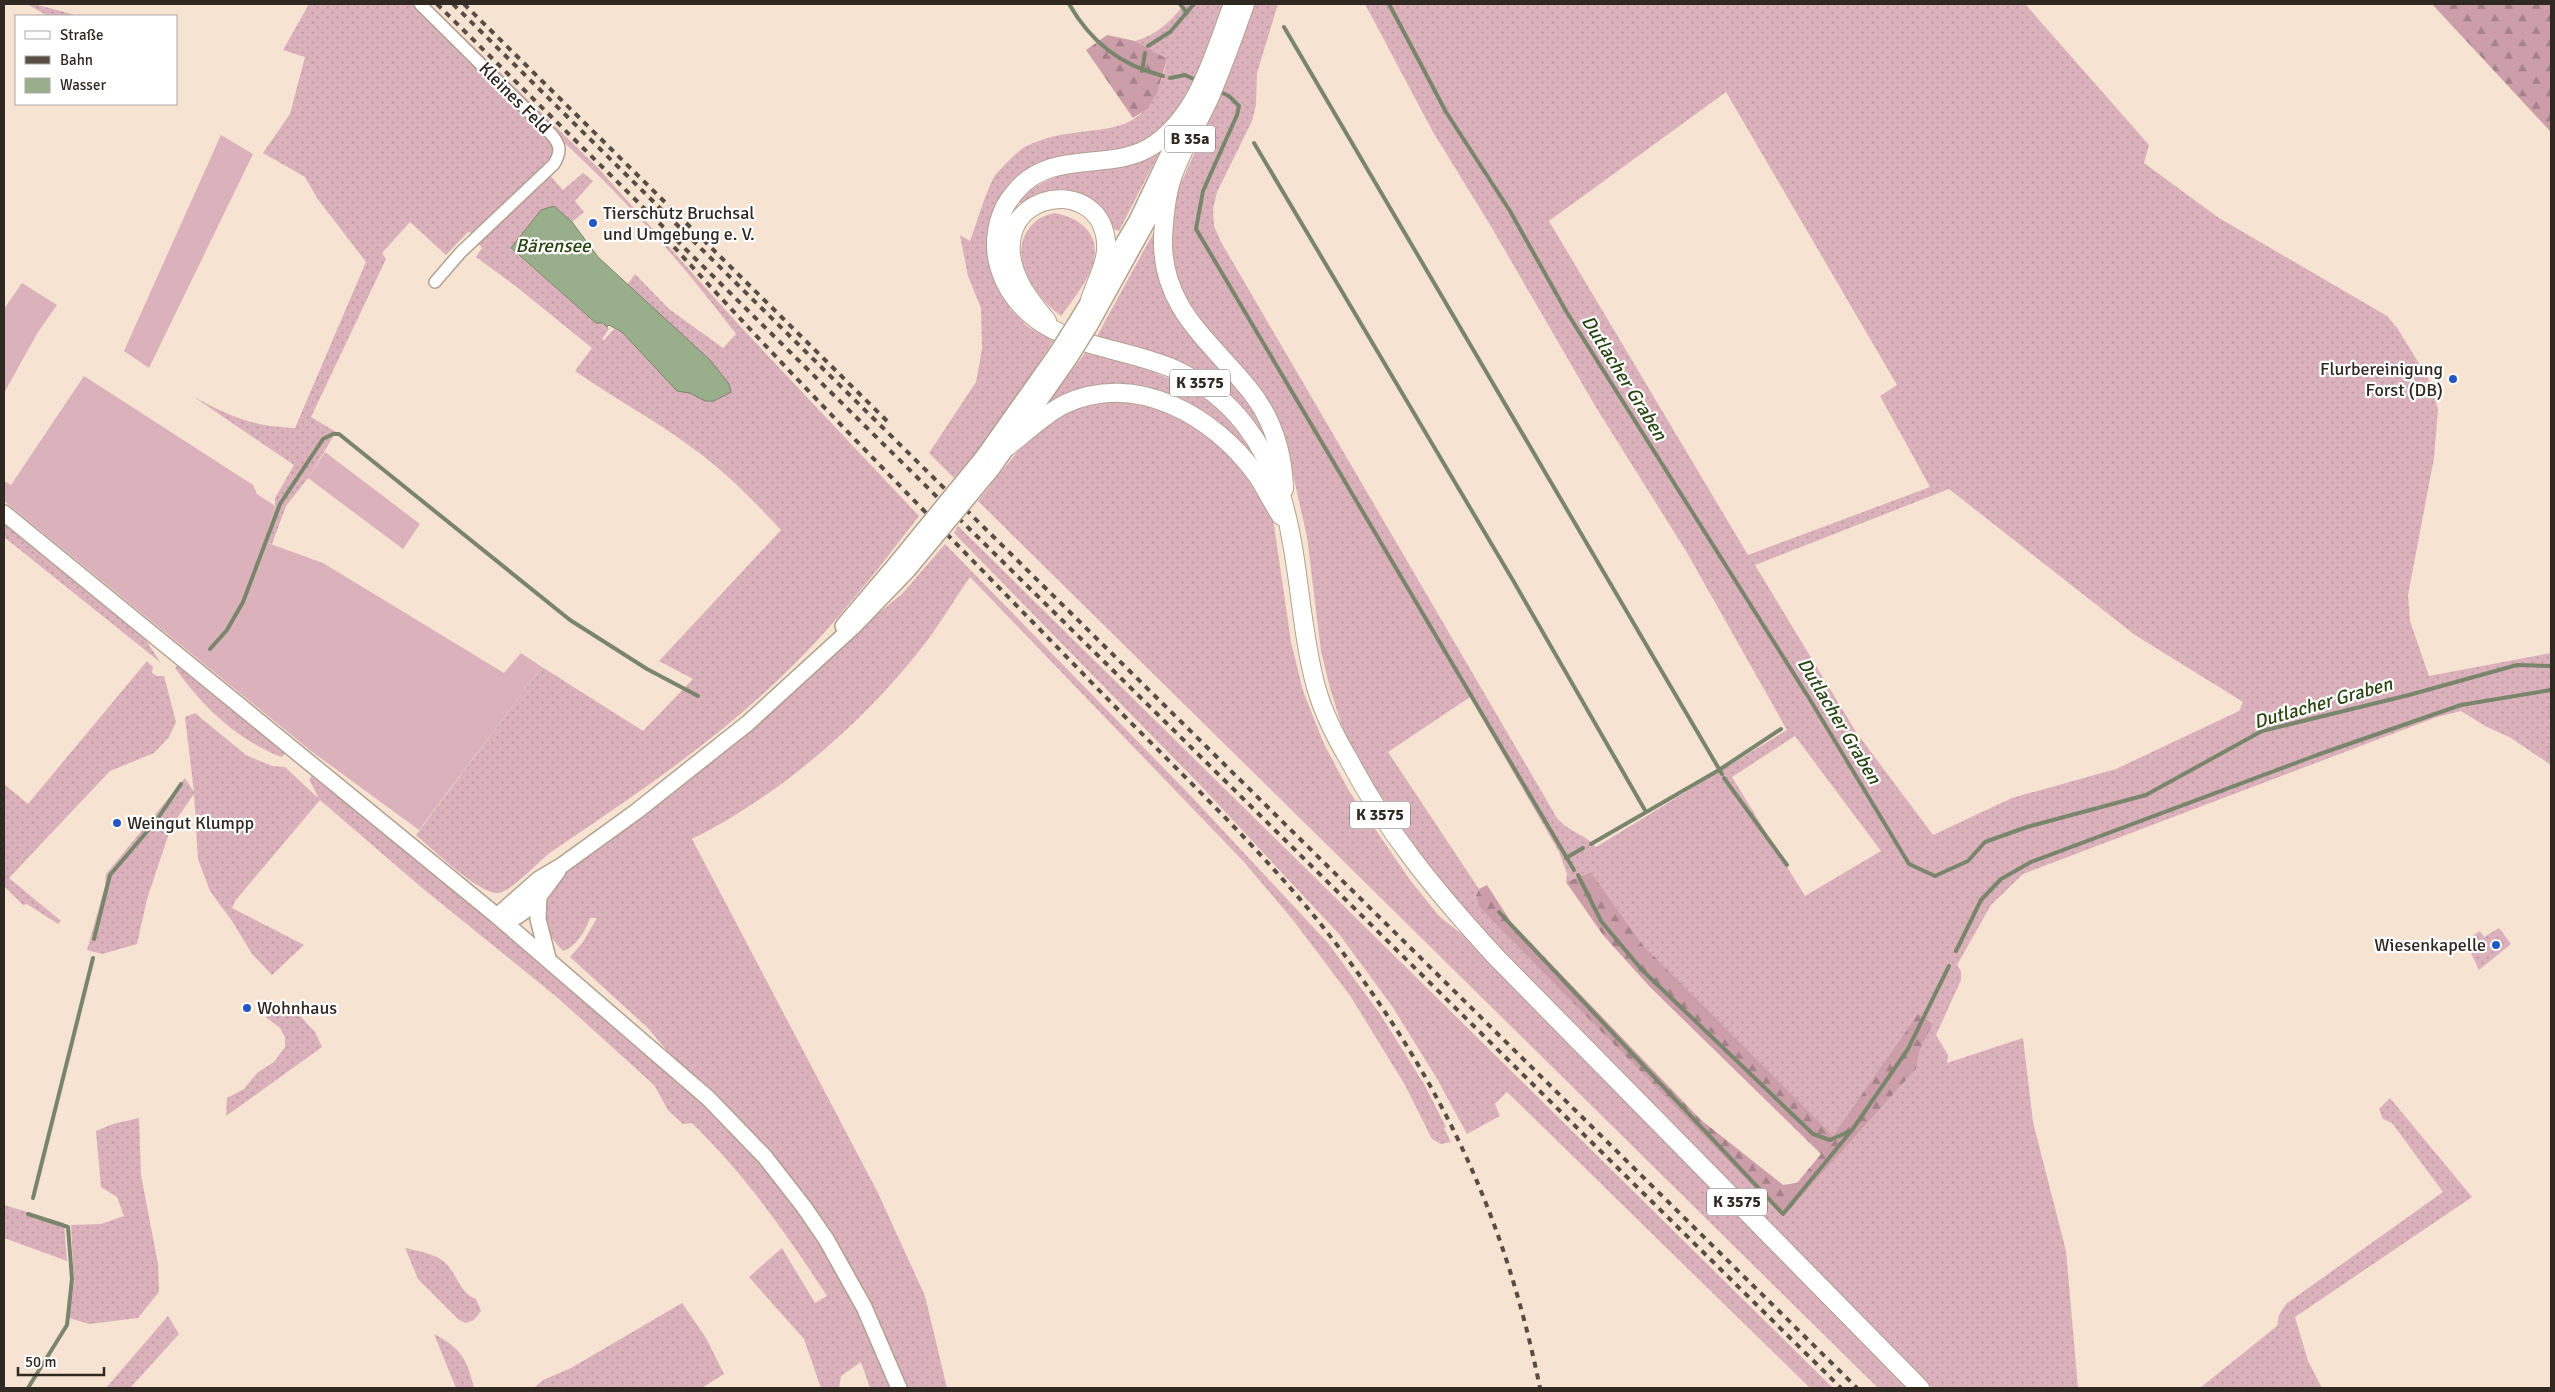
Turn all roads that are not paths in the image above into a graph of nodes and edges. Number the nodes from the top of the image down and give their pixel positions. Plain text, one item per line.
1 (420, 4) edge
2 (1233, 4) edge
3 (1245, 4) edge
4 (1223, 47) junction
5 (1198, 101) junction
6 (1172, 178) junction
7 (435, 282) dead end
8 (1090, 300) junction
9 (1084, 322) junction
10 (1056, 331) junction
11 (1063, 355) junction
12 (1007, 447) junction
13 (988, 463) junction
14 (1285, 507) junction
15 (4, 512) edge
16 (1290, 529) junction
17 (561, 866) junction
18 (538, 897) junction
19 (501, 919) junction
20 (548, 958) junction
21 (899, 1388) edge
22 (1920, 1388) edge

1 - 7 street, Kleines Feld
2 - 4 main road, B 35a
3 - 4 main road, B 35a
4 - 5 main road, B 35a
5 - 6 main road, B 35a
5 - 8 main road, B 35a
5 - 10 main road
6 - 9 main road, B 35a
6 - 14 main road
8 - 9 main road, B 35a
8 - 10 main road
9 - 11 main road, B 35a, bridge
10 - 14 main road, K 3575
11 - 12 main road, B 35a
11 - 13 main road, B 35a
12 - 13 main road, B 35a
12 - 16 main road
13 - 17 main road, B 35a, bridge
14 - 16 main road, K 3575
15 - 19 main road
16 - 22 main road, K 3575
17 - 18 main road, B 35a
17 - 19 main road, B 35a
18 - 19 main road, B 35a
18 - 20 main road
19 - 20 main road
20 - 21 main road

